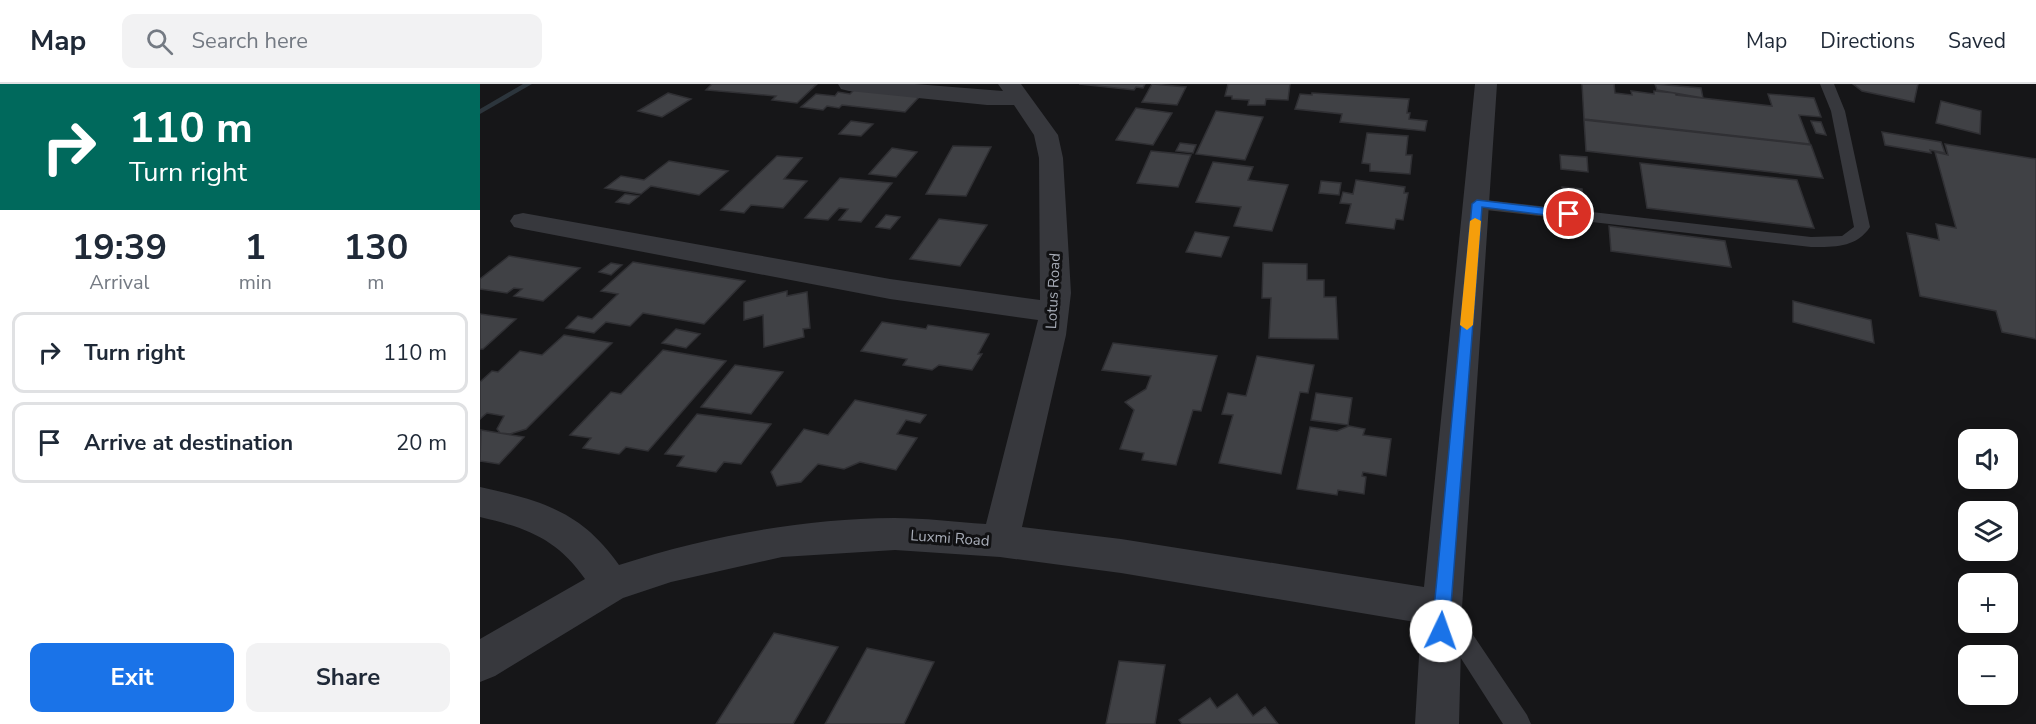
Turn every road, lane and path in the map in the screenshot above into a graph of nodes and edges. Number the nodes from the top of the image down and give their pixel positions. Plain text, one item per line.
1 (849, 84) edge
2 (1486, 84) edge
3 (1827, 84) edge
4 (1015, 91) edge
5 (1477, 204) junction
6 (523, 222) dead end
7 (1054, 312) junction
8 (480, 502) edge
9 (1000, 541) junction
10 (611, 585) junction
11 (1442, 608) junction
12 (480, 662) edge
13 (1437, 724) edge
14 (1518, 724) edge

1 - 4 street
2 - 5 street
3 - 5 lane
4 - 7 street, Lotus Road
5 - 11 street
6 - 7 street
7 - 9 street, Lotus Road
8 - 10 street
9 - 10 street, Luxmi Road
9 - 11 street, Luxmi Road
10 - 12 street, Luxmi Road
11 - 13 street
11 - 14 lane

